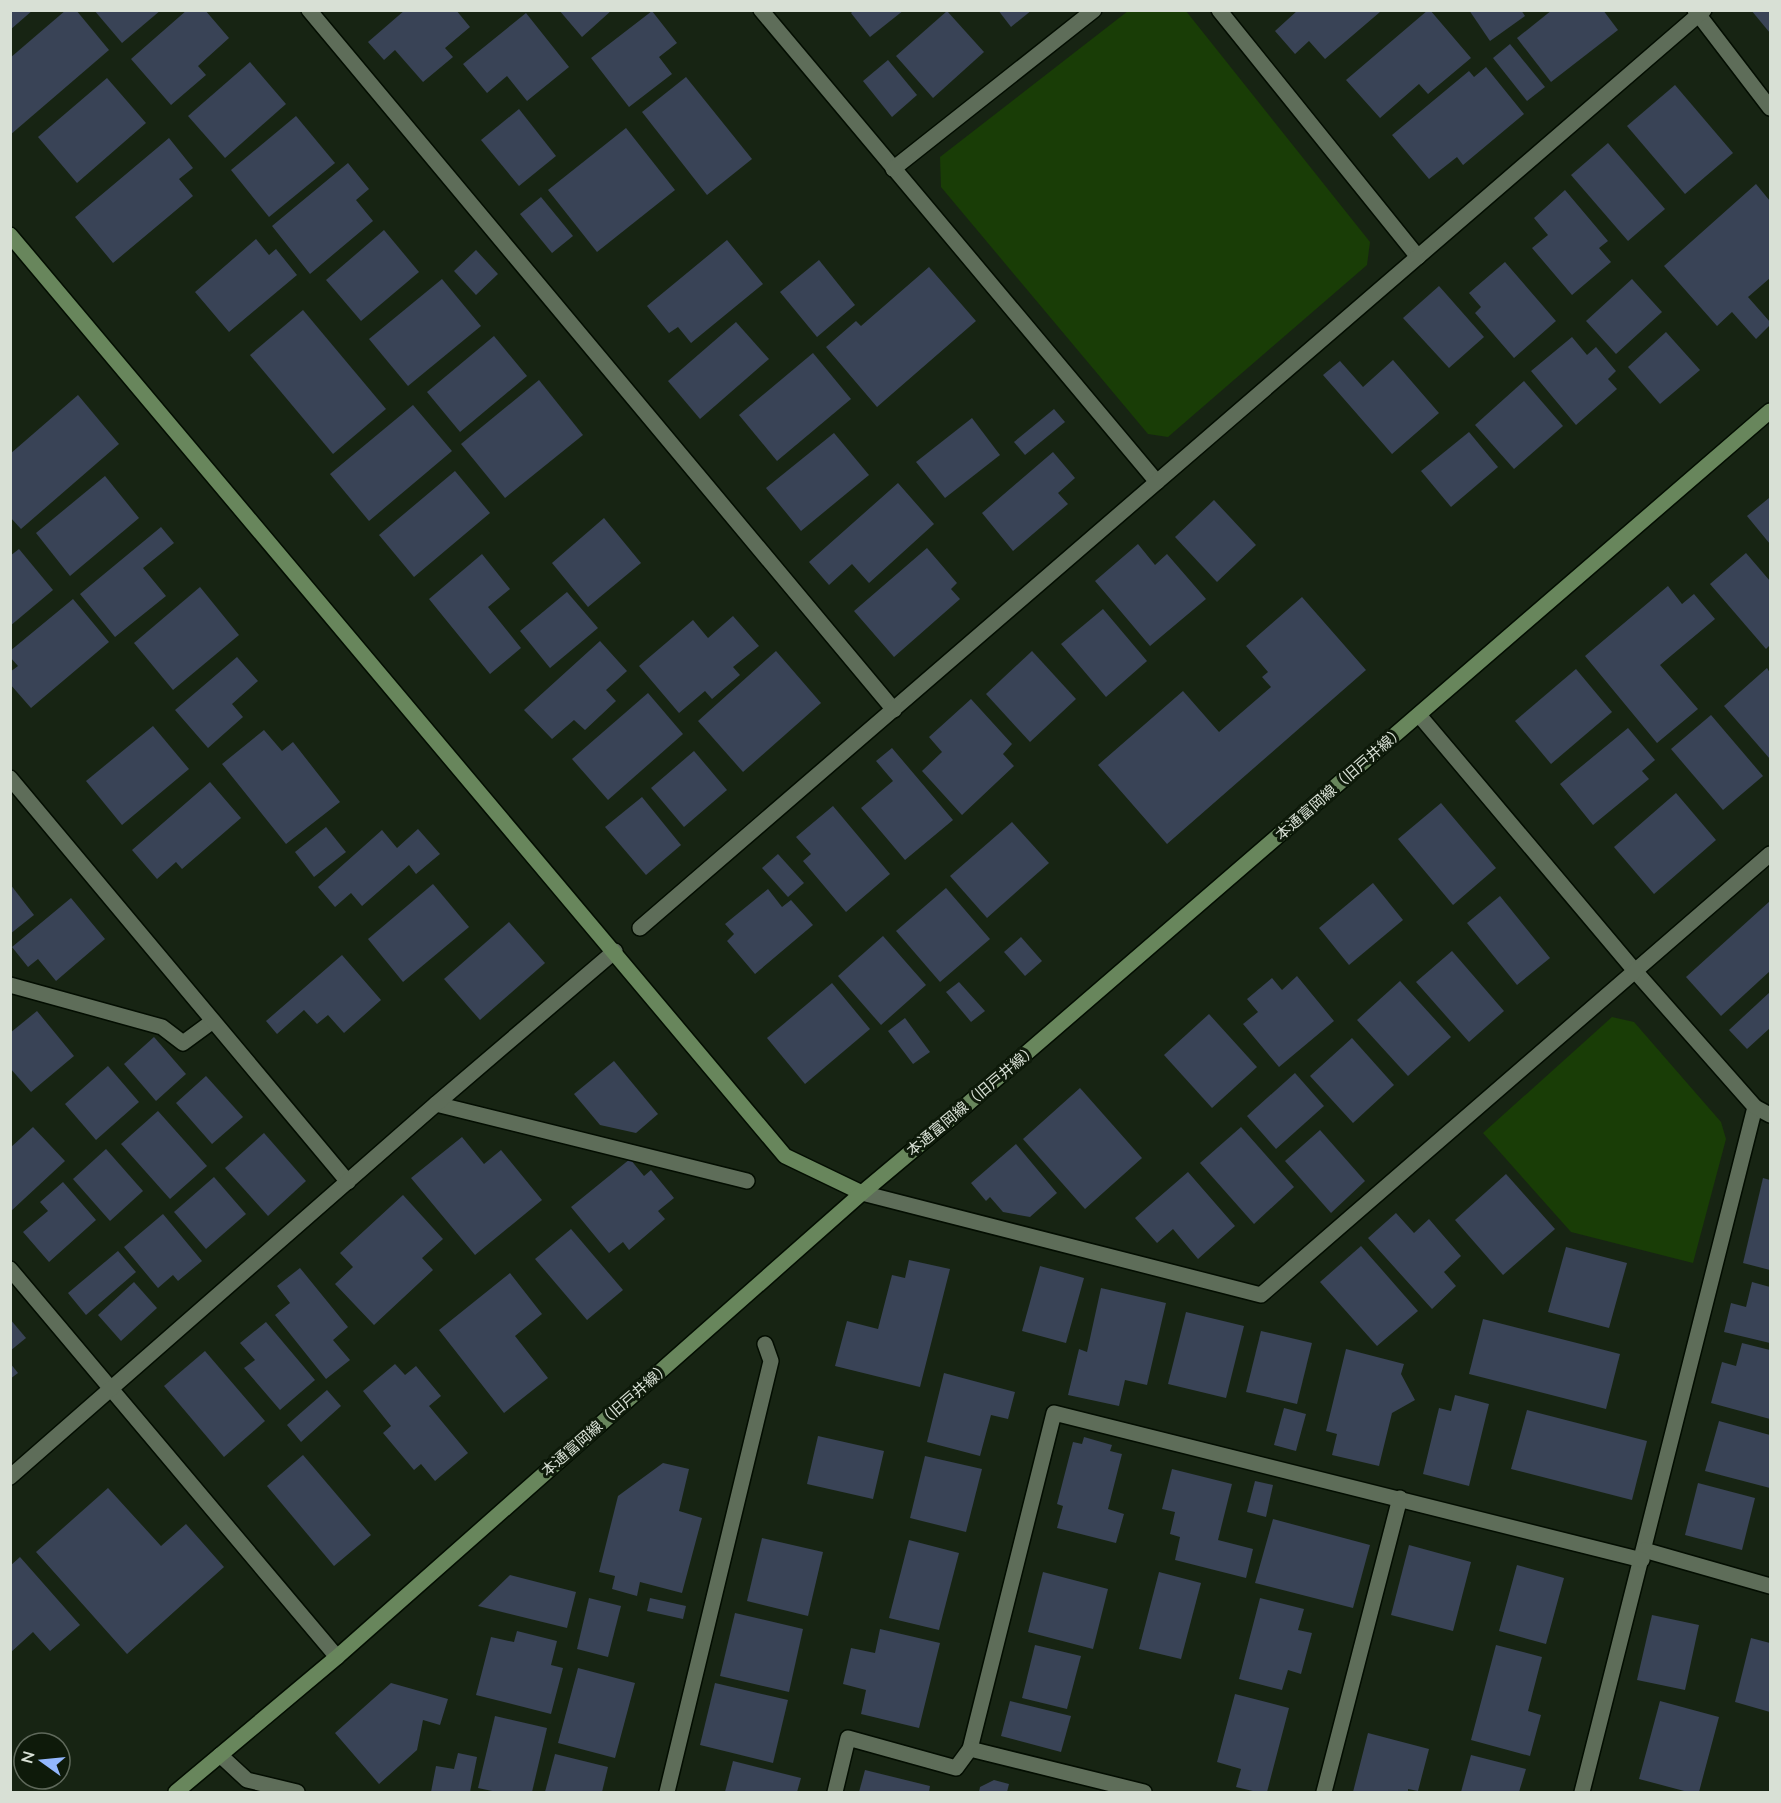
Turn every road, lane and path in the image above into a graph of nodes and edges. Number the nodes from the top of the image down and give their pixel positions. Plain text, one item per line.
1 (309, 10) edge
2 (761, 10) edge
3 (1094, 10) edge
4 (1219, 10) edge
5 (1699, 12) edge
6 (1770, 108) edge
7 (893, 169) junction
8 (10, 235) edge
9 (1418, 256) junction
10 (1770, 411) edge
11 (1157, 482) junction
12 (894, 710) junction
13 (1419, 715) junction
14 (10, 778) edge
15 (1770, 854) edge
16 (640, 928) dead end
17 (615, 951) junction
18 (1635, 971) junction
19 (10, 985) edge
20 (213, 1021) junction
21 (436, 1104) junction
22 (1755, 1107) junction
23 (1770, 1115) edge
24 (747, 1181) dead end
25 (348, 1182) junction
26 (862, 1192) junction
27 (10, 1269) edge
28 (765, 1344) dead end
29 (112, 1390) junction
30 (10, 1477) edge
31 (1400, 1498) junction
32 (1643, 1555) junction
33 (1770, 1586) edge
34 (337, 1657) junction
35 (970, 1749) junction
36 (220, 1755) junction
37 (176, 1792) edge
38 (297, 1792) edge
39 (667, 1792) edge
40 (835, 1792) edge
41 (1144, 1792) edge
42 (1324, 1792) edge
43 (1582, 1792) edge

1 - 12 street
2 - 7 street
3 - 7 street
4 - 9 street
5 - 6 street
5 - 9 street
7 - 11 street
8 - 17 street
9 - 11 street
10 - 13 street, 本通富岡線（旧戸井線）
11 - 12 street
12 - 16 street
13 - 18 street
13 - 26 street, 本通富岡線（旧戸井線）
14 - 20 street
15 - 18 street
17 - 21 street
17 - 26 street
18 - 22 street
18 - 26 street
19 - 20 street
20 - 25 street
21 - 24 street
21 - 25 street
22 - 23 street
22 - 32 street
25 - 29 street
26 - 34 street, 本通富岡線（旧戸井線）
27 - 29 street
28 - 39 street
29 - 30 street
29 - 34 street
31 - 32 street
31 - 35 street
31 - 42 street
32 - 33 street
32 - 43 street
34 - 36 street, 本通富岡線（旧戸井線）
35 - 40 street
35 - 41 street
36 - 37 street, 本通富岡線（旧戸井線）
36 - 38 street

